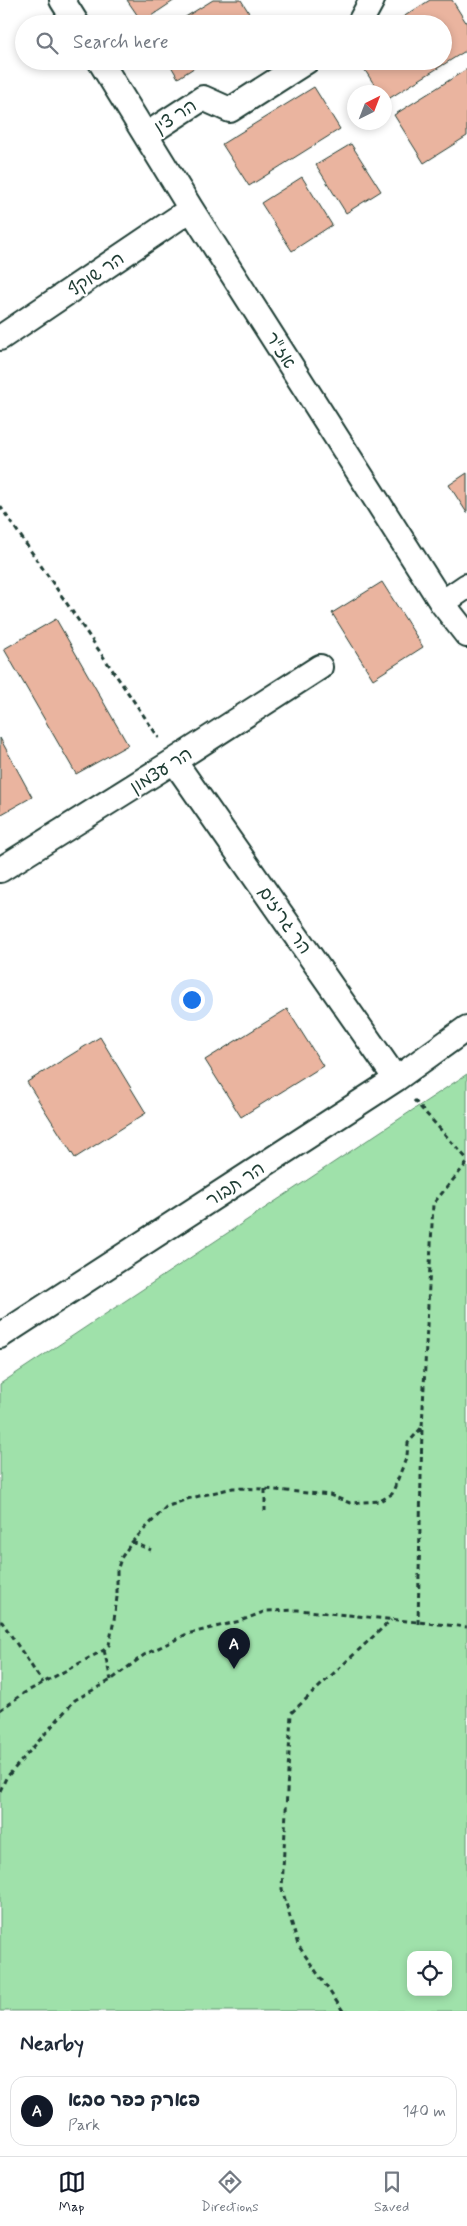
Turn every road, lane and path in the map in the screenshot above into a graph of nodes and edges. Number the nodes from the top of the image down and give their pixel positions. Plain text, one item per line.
1 (62, 0) edge
2 (372, 0) edge
3 (71, 15) edge
4 (364, 15) edge
5 (106, 70) edge
6 (293, 70) edge
7 (146, 135) junction
8 (191, 209) junction
9 (0, 338) edge
10 (0, 506) edge
11 (467, 586) edge
12 (442, 603) junction
13 (467, 635) edge
14 (320, 667) dead end
15 (174, 761) junction
16 (0, 870) edge
17 (467, 1028) edge
18 (396, 1079) junction
19 (467, 1159) edge
20 (467, 1163) edge
21 (0, 1336) edge
22 (422, 1427) junction
23 (266, 1488) junction
24 (266, 1511) dead end
25 (132, 1542) junction
26 (151, 1550) dead end
27 (391, 1620) junction
28 (0, 1622) edge
29 (418, 1624) junction
30 (467, 1627) edge
31 (104, 1650) junction
32 (111, 1680) junction
33 (43, 1683) junction
34 (0, 1710) edge
35 (0, 1790) edge
36 (343, 2011) edge

1 - 3 street
2 - 4 street
5 - 7 street, אז"ר
6 - 7 street, הר צין
7 - 8 street, אז"ר
8 - 9 street, הר שוקף
8 - 12 street, אז"ר
10 - 15 path
11 - 12 street
12 - 13 street, אז"ר
14 - 15 street, הר עצמון
15 - 16 street, הר עצמון
15 - 18 street, הר גריזים
17 - 18 street, הר תבור
18 - 19 path
18 - 21 street, הר תבור
20 - 22 path
22 - 23 path
22 - 29 path
23 - 24 path
23 - 25 path
25 - 26 path
25 - 31 path
27 - 29 path
27 - 32 path
27 - 36 path
28 - 33 path
29 - 30 path
31 - 32 path
31 - 33 path
32 - 35 path
33 - 34 path

